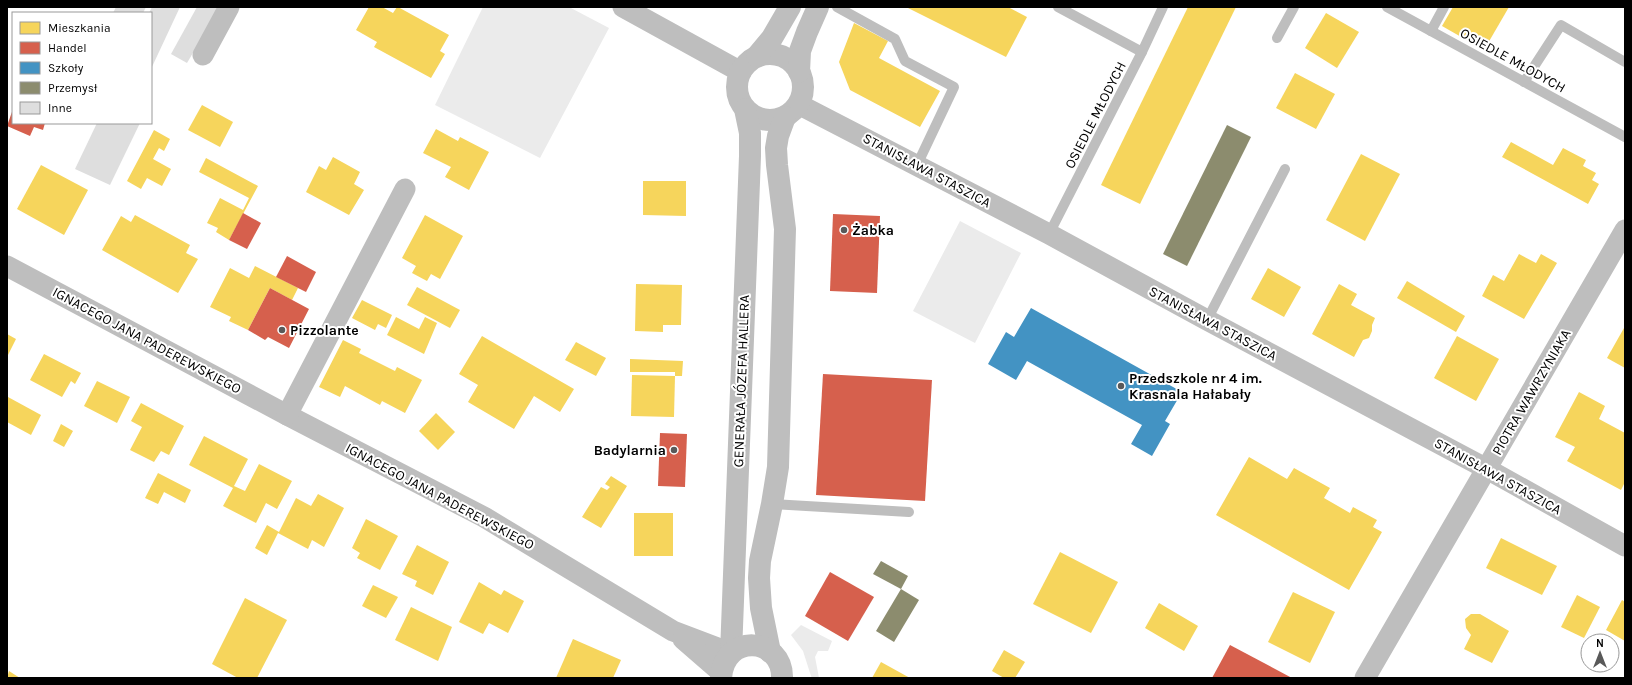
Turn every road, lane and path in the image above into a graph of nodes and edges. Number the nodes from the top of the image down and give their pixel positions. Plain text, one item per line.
1 (229, 7) edge
2 (623, 7) edge
3 (790, 7) edge
4 (818, 7) edge
5 (837, 7) edge
6 (1058, 7) edge
7 (1163, 7) edge
8 (1294, 7) edge
9 (1387, 7) edge
10 (1444, 7) edge
11 (1431, 31) junction
12 (1277, 38) dead end
13 (1142, 52) junction
14 (203, 55) dead end
15 (757, 56) junction
16 (1625, 62) edge
17 (740, 72) junction
18 (799, 72) junction
19 (1524, 82) junction
20 (745, 109) junction
21 (792, 110) junction
22 (1625, 137) edge
23 (917, 165) junction
24 (1285, 168) dead end
25 (405, 189) dead end
26 (1625, 230) edge
27 (1049, 234) junction
28 (7, 266) edge
29 (1207, 320) junction
30 (287, 415) junction
31 (1486, 469) junction
32 (772, 504) junction
33 (908, 512) dead end
34 (1625, 546) edge
35 (673, 631) junction
36 (770, 652) junction
37 (731, 653) junction
38 (721, 675) edge
39 (782, 677) edge
40 (1365, 678) edge

1 - 14 street
2 - 17 street
3 - 15 street
4 - 18 street
5 - 23 lane
6 - 13 lane
7 - 13 lane, OSIEDLE MŁODYCH
8 - 12 lane
9 - 11 lane, OSIEDLE MŁODYCH
10 - 11 lane
11 - 19 lane, OSIEDLE MŁODYCH
13 - 27 lane, OSIEDLE MŁODYCH
15 - 17 street
15 - 18 street
16 - 19 lane
17 - 20 street
18 - 21 street
19 - 22 lane, OSIEDLE MŁODYCH
20 - 21 street
20 - 37 street, GENERAŁA JÓZEFA HALLERA
21 - 23 street, STANISŁAWA STASZICA
21 - 32 street
23 - 27 street, STANISŁAWA STASZICA
24 - 29 lane
25 - 30 street
26 - 31 street, PIOTRA WAWRZYNIAKA
27 - 29 street, STANISŁAWA STASZICA
28 - 30 street, IGNACEGO JANA PADEREWSKIEGO
29 - 31 street, STANISŁAWA STASZICA
30 - 35 street, IGNACEGO JANA PADEREWSKIEGO
31 - 34 street, STANISŁAWA STASZICA
31 - 40 street, PIOTRA WAWRZYNIAKA
32 - 33 lane
32 - 36 street
35 - 37 street, IGNACEGO JANA PADEREWSKIEGO
35 - 38 street, IGNACEGO JANA PADEREWSKIEGO
36 - 37 street
36 - 39 street
37 - 38 street

